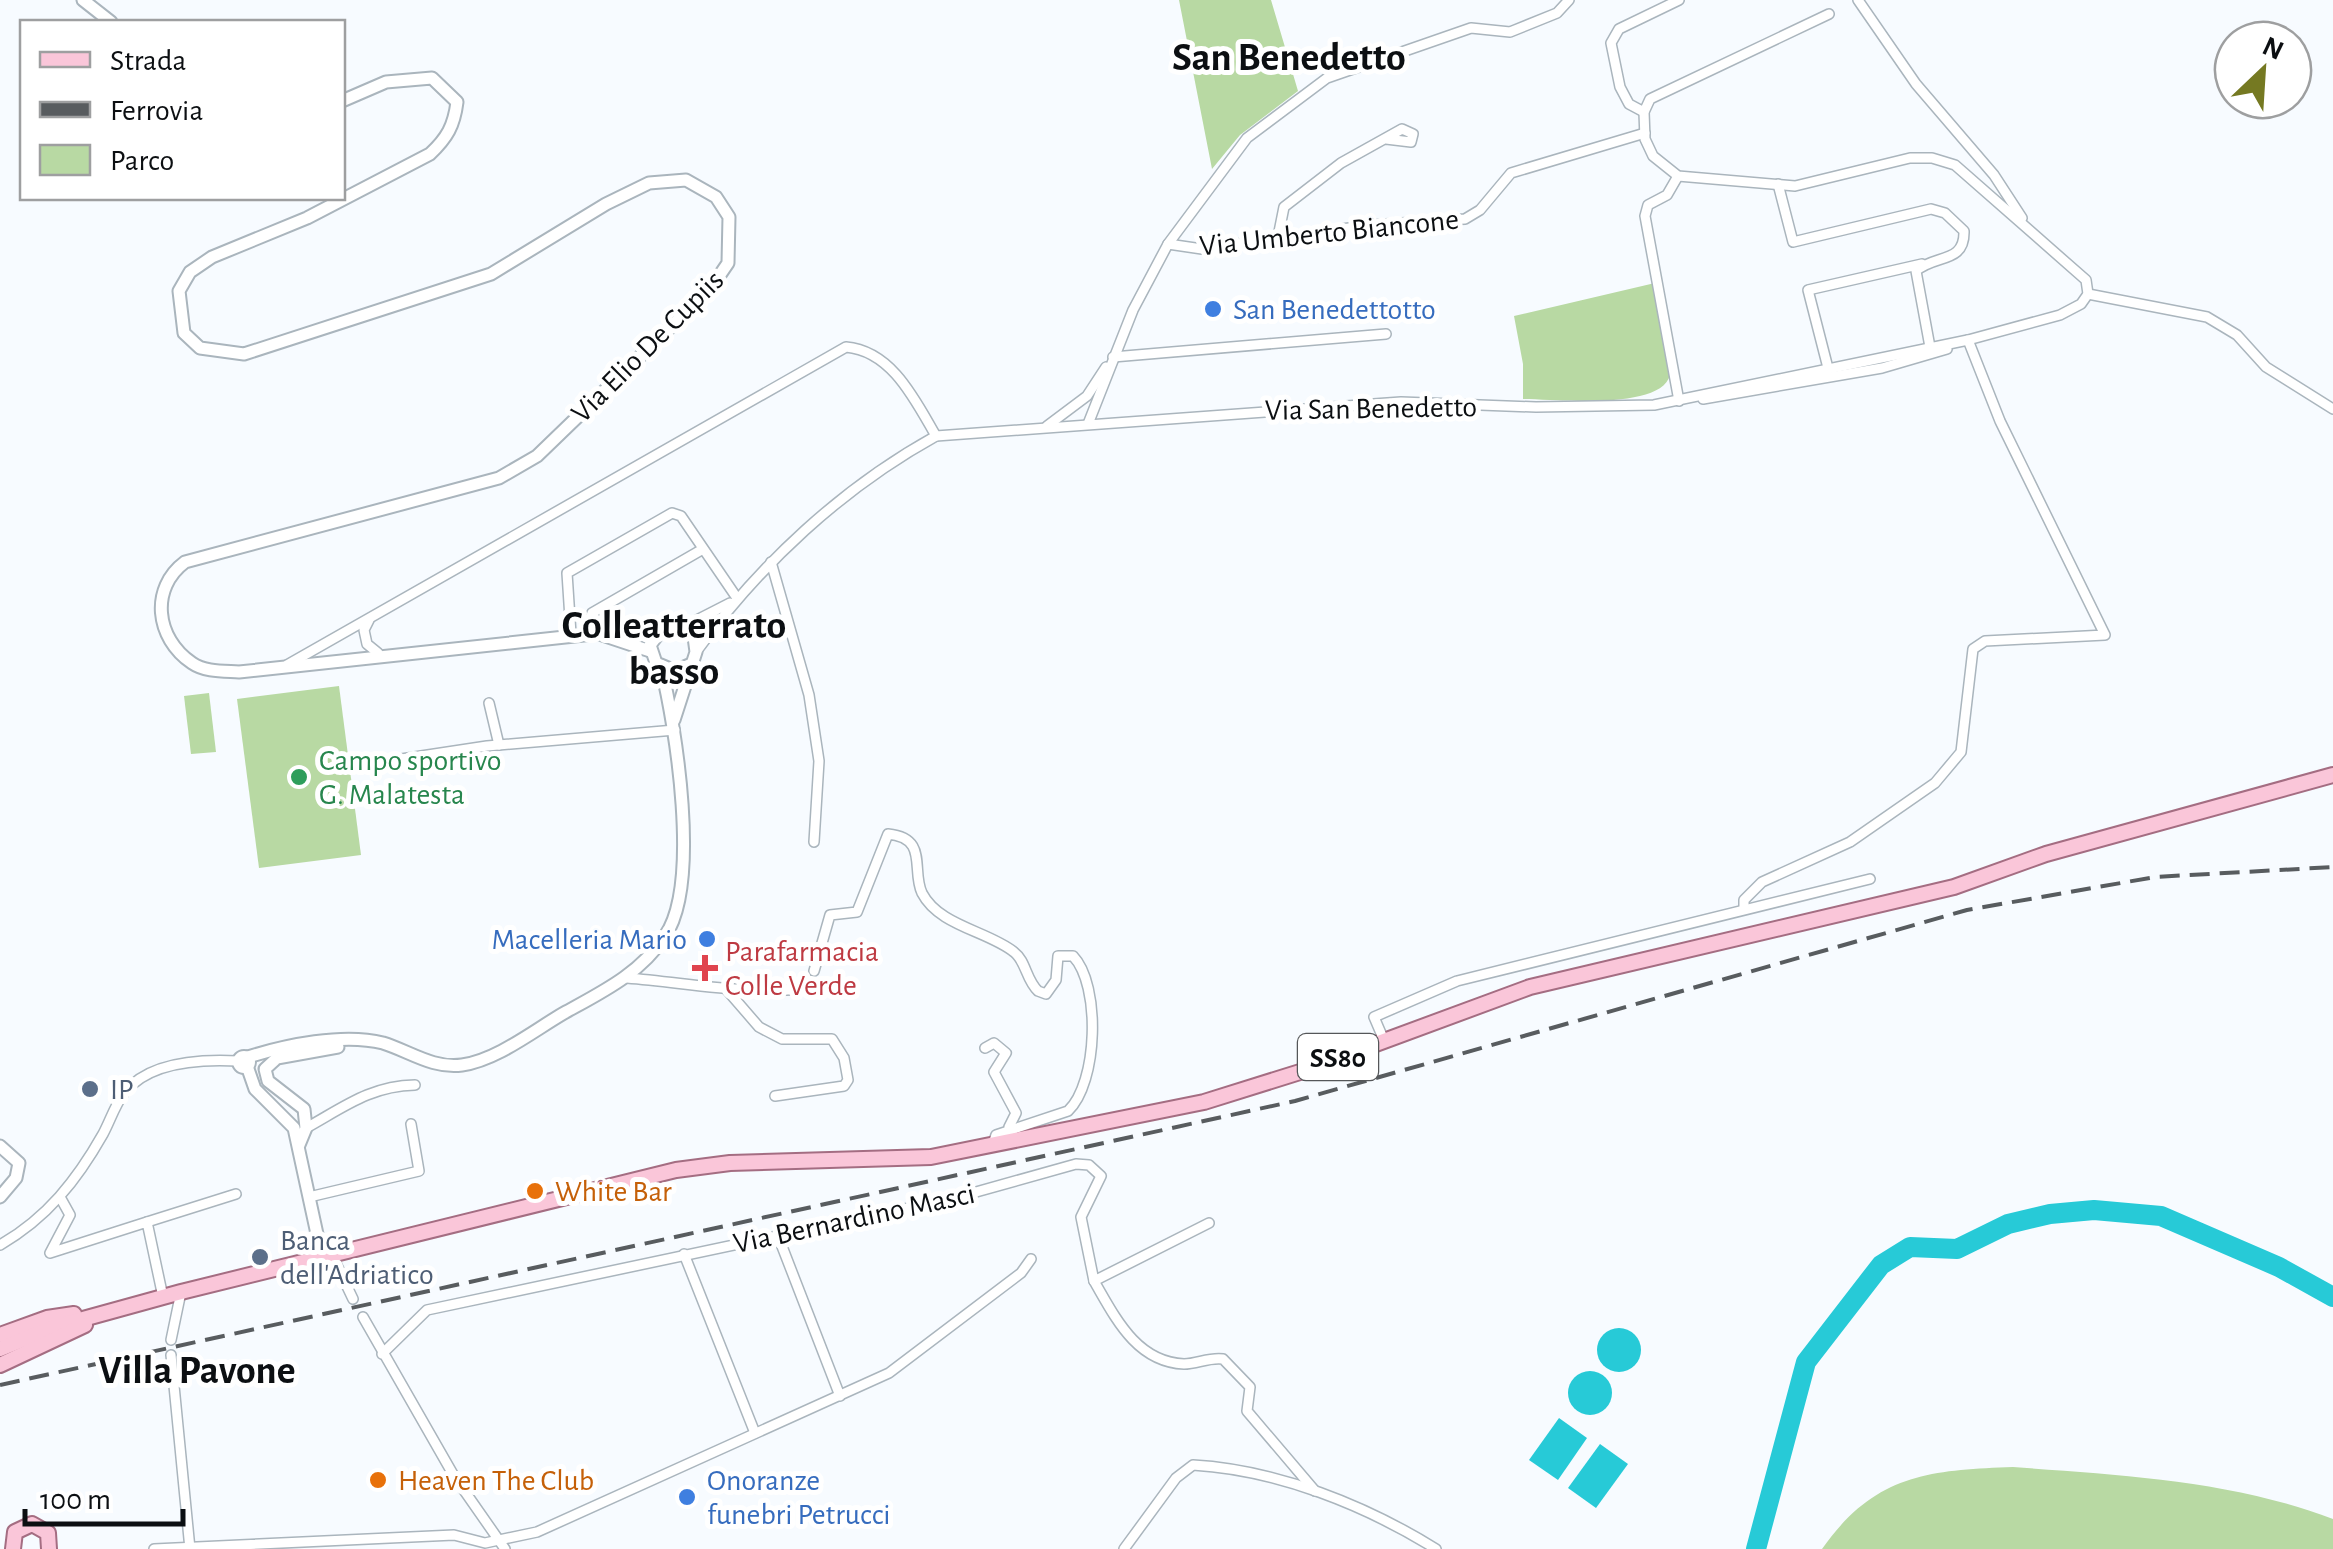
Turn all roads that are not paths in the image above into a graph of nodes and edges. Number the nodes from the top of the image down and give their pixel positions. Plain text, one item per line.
1 (83, 0) edge
2 (1569, 0) edge
3 (1679, 0) edge
4 (1858, 0) edge
5 (1830, 14) dead end
6 (108, 20) edge
7 (345, 100) edge
8 (1644, 112) junction
9 (1645, 133) junction
10 (1386, 139) dead end
11 (1678, 176) junction
12 (1778, 184) junction
13 (345, 198) edge
14 (341, 200) edge
15 (2026, 224) junction
16 (1278, 237) junction
17 (1168, 244) junction
18 (1924, 264) junction
19 (2088, 294) junction
20 (1386, 334) dead end
21 (1968, 340) junction
22 (1930, 348) junction
23 (1113, 356) junction
24 (1828, 368) junction
25 (1087, 396) junction
26 (1101, 400) junction
27 (1679, 402) junction
28 (2333, 408) edge
29 (1119, 421) junction
30 (1088, 424) junction
31 (1044, 428) junction
32 (936, 436) junction
33 (703, 548) junction
34 (771, 562) junction
35 (735, 600) junction
36 (370, 617) junction
37 (664, 626) junction
38 (683, 627) junction
39 (582, 633) junction
40 (650, 651) junction
41 (696, 652) junction
42 (378, 653) junction
43 (287, 665) junction
44 (689, 666) junction
45 (660, 668) junction
46 (489, 702) dead end
47 (674, 725) junction
48 (499, 745) junction
49 (375, 763) dead end
50 (2333, 774) edge
51 (814, 842) dead end
52 (1870, 879) dead end
53 (1744, 908) junction
54 (814, 971) dead end
55 (627, 978) junction
56 (816, 987) dead end
57 (727, 990) junction
58 (1383, 1038) junction
59 (356, 1040) junction
60 (985, 1048) dead end
61 (244, 1061) junction
62 (416, 1084) dead end
63 (774, 1096) dead end
64 (411, 1124) dead end
65 (306, 1128) junction
66 (1008, 1129) junction
67 (0, 1146) edge
68 (992, 1146) junction
69 (298, 1150) junction
70 (434, 1168) dead end
71 (419, 1172) junction
72 (236, 1194) dead end
73 (0, 1197) edge
74 (309, 1197) junction
75 (60, 1198) junction
76 (147, 1222) junction
77 (1209, 1223) dead end
78 (778, 1236) junction
79 (0, 1245) edge
80 (684, 1254) junction
81 (327, 1256) junction
82 (1030, 1259) dead end
83 (1094, 1281) junction
84 (181, 1292) junction
85 (163, 1297) junction
86 (353, 1299) dead end
87 (110, 1313) junction
88 (362, 1316) dead end
89 (0, 1335) edge
90 (171, 1340) dead end
91 (0, 1349) edge
92 (382, 1354) junction
93 (171, 1355) dead end
94 (0, 1365) edge
95 (840, 1396) junction
96 (755, 1433) junction
97 (1316, 1493) junction
98 (0, 1526) edge
99 (15, 1532) junction
100 (499, 1539) junction
101 (190, 1548) edge
102 (13, 1549) edge
103 (51, 1549) edge
104 (154, 1549) edge
105 (505, 1549) edge
106 (1124, 1549) edge
107 (1436, 1549) edge

1 - 6 street
2 - 17 street
3 - 8 street
4 - 15 street
5 - 8 street
7 - 13 street, Via Elio De Cupiis
8 - 9 street
9 - 11 street
9 - 16 street, Via Umberto Biancone
10 - 16 street
11 - 12 street
11 - 27 street
12 - 15 street
12 - 18 street
14 - 43 street, Via Elio De Cupiis
15 - 19 street
16 - 17 street, Via Umberto Biancone
17 - 23 street
18 - 22 street
18 - 24 street
19 - 21 street, Via San Benedetto
19 - 28 street
20 - 23 street
21 - 22 street, Via San Benedetto
21 - 27 street
21 - 53 street
22 - 24 street, Via San Benedetto
23 - 25 street
23 - 26 street
24 - 27 street, Via San Benedetto
25 - 30 street
25 - 31 street
26 - 29 street
26 - 30 street
27 - 29 street, Via San Benedetto
29 - 30 street, Via San Benedetto
30 - 31 street, Via San Benedetto
31 - 32 street, Via San Benedetto
32 - 34 street, Via San Benedetto
32 - 36 street
33 - 35 street
33 - 39 street
33 - 39 street
34 - 35 street, Via San Benedetto
34 - 51 street
35 - 38 street
35 - 41 street
36 - 42 street
36 - 43 street
37 - 38 street
37 - 39 street, Via Elio De Cupiis
37 - 40 street
38 - 41 street
39 - 40 street
39 - 42 street, Via Elio De Cupiis
40 - 45 street
41 - 44 street
42 - 43 street, Via Elio De Cupiis
44 - 45 street
44 - 47 street
45 - 47 street
46 - 48 street
47 - 48 street
47 - 55 street
48 - 49 street
50 - 58 main road, SS80
52 - 53 street
53 - 58 street
54 - 66 street
55 - 57 street
55 - 59 street
56 - 57 street
57 - 63 street
58 - 68 main road, SS80
59 - 61 street
59 - 65 street
60 - 66 street
61 - 69 street
61 - 75 street
62 - 65 street
64 - 71 street
65 - 69 street
66 - 68 street
67 - 73 street
68 - 81 main road, SS80
69 - 74 street
70 - 71 street
71 - 74 street
72 - 76 street
74 - 81 street
75 - 76 street
75 - 79 street
76 - 85 street
77 - 83 street
78 - 80 street, Via Bernardino Masci
78 - 83 street, Via Bernardino Masci
78 - 95 street
80 - 92 street, Via Bernardino Masci
80 - 96 street
81 - 84 main road, SS80
81 - 86 street
82 - 95 street
83 - 97 street
84 - 85 main road, SS80
84 - 90 street
85 - 87 main road, SS80
87 - 89 main road, SS80
87 - 91 main road, SS80
87 - 94 main road, SS80
88 - 92 street
92 - 100 street
93 - 101 street
95 - 96 street
96 - 100 street
97 - 106 street
97 - 107 street
98 - 99 main road
99 - 102 main road
99 - 103 main road
100 - 101 street
100 - 105 street
101 - 104 street

